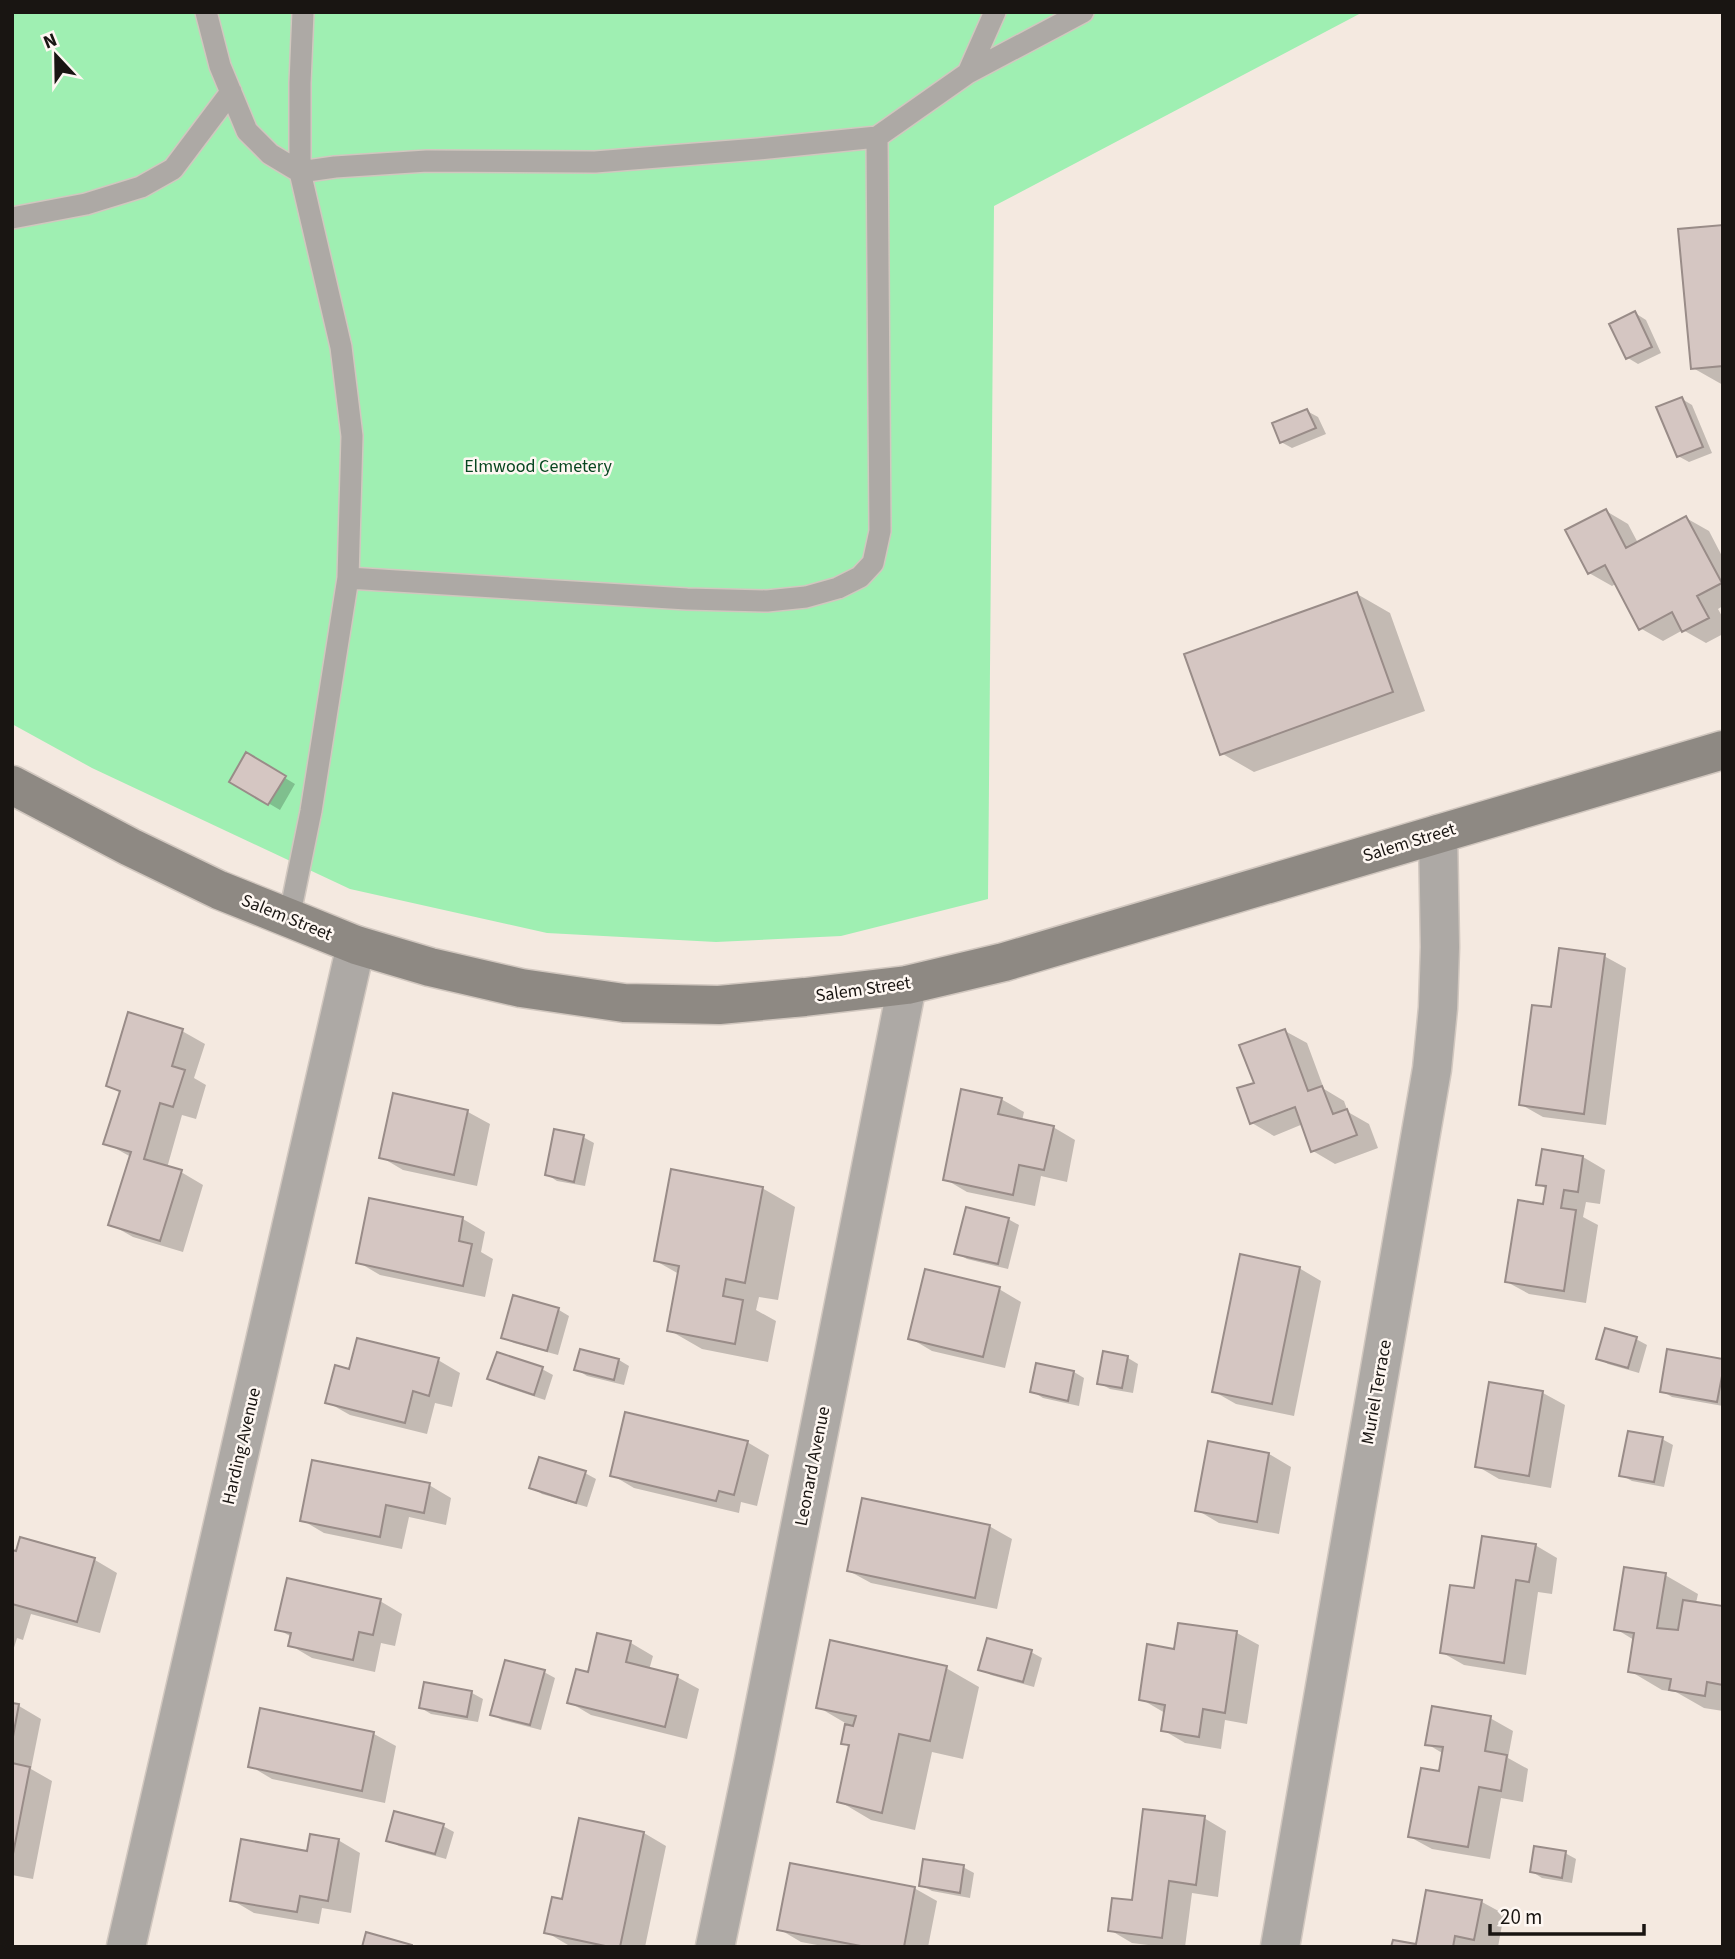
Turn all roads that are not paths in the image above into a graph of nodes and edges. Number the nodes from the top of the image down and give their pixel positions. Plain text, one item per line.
1 (206, 12) edge
2 (303, 12) edge
3 (995, 12) edge
4 (1083, 12) edge
5 (968, 73) junction
6 (231, 92) junction
7 (877, 137) junction
8 (300, 172) junction
9 (12, 218) edge
10 (348, 578) junction
11 (1723, 750) edge
12 (12, 785) edge
13 (1437, 834) junction
14 (289, 918) junction
15 (356, 945) junction
16 (907, 985) junction
17 (126, 1947) edge
18 (715, 1947) edge
19 (1280, 1947) edge

1 - 6 lane
2 - 8 lane
3 - 5 lane
4 - 5 lane
5 - 7 lane
6 - 8 lane
6 - 9 lane
7 - 8 lane
7 - 10 lane
8 - 10 lane
10 - 14 lane
11 - 13 main road, Salem Street
12 - 14 main road, Salem Street
13 - 16 main road, Salem Street
13 - 19 street, Muriel Terrace
14 - 15 main road, Salem Street
15 - 16 main road, Salem Street
15 - 17 street, Harding Avenue
16 - 18 street, Leonard Avenue

